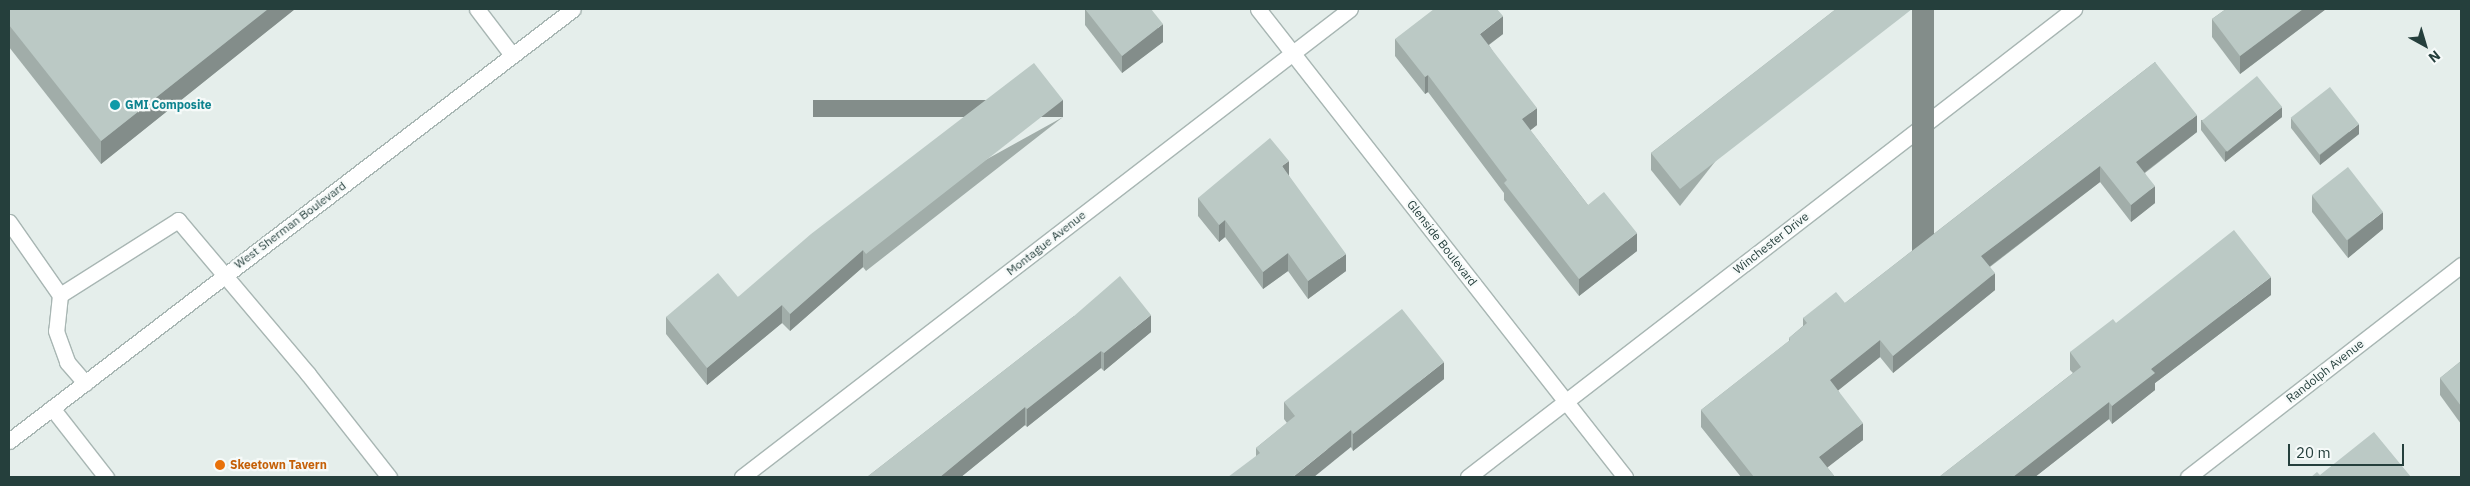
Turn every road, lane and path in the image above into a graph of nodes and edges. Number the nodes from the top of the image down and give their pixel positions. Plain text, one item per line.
1 (477, 9) edge
2 (572, 9) edge
3 (1258, 9) edge
4 (1350, 9) edge
5 (2074, 9) edge
6 (1293, 53) junction
7 (512, 55) junction
8 (9, 222) edge
9 (2461, 265) edge
10 (222, 277) junction
11 (60, 295) junction
12 (85, 383) junction
13 (1566, 402) junction
14 (52, 408) junction
15 (9, 441) edge
16 (106, 477) edge
17 (389, 477) edge
18 (742, 477) edge
19 (1468, 477) edge
20 (1625, 477) edge
21 (2188, 477) edge

1 - 7 street
2 - 7 street, West Sherman Boulevard
3 - 6 street, Glenside Boulevard
4 - 6 street, Montague Avenue
5 - 13 street, Winchester Drive
6 - 13 street, Glenside Boulevard
6 - 18 street, Montague Avenue
7 - 10 street, West Sherman Boulevard
8 - 11 street
9 - 21 street, Randolph Avenue
10 - 11 street
10 - 12 street, West Sherman Boulevard
10 - 17 street
11 - 12 street
12 - 14 street, West Sherman Boulevard
13 - 19 street, Winchester Drive
13 - 20 street, Glenside Boulevard
14 - 15 street, West Sherman Boulevard
14 - 16 street

